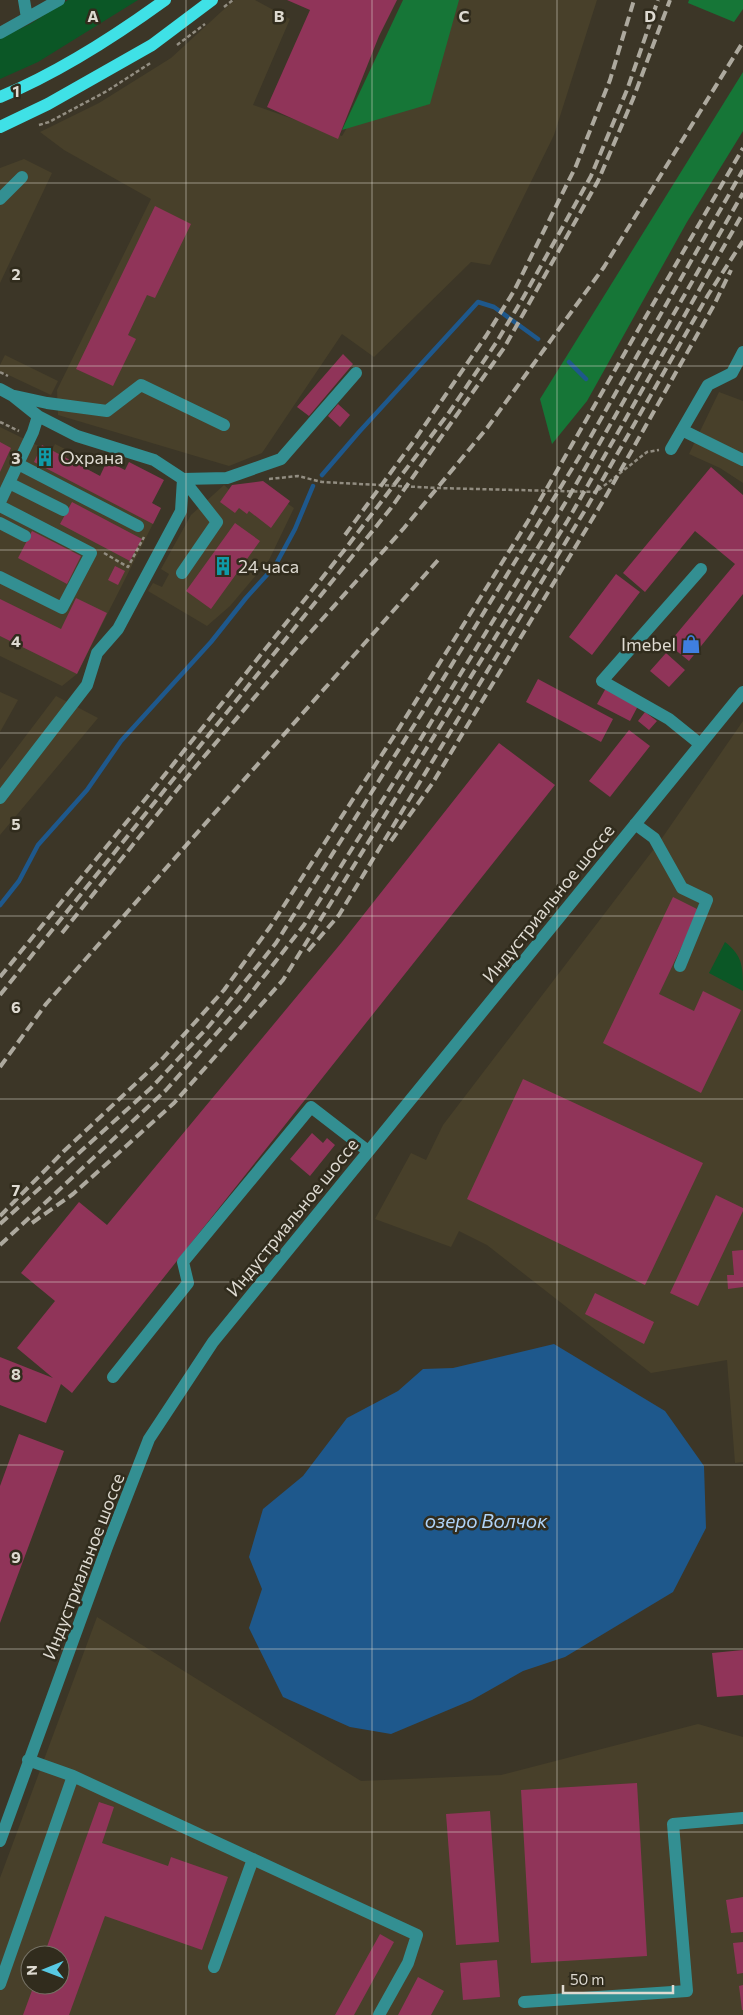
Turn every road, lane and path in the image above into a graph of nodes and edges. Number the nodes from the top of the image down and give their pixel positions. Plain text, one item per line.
1 (24, 0) edge
2 (59, 0) edge
3 (165, 0) edge
4 (212, 0) edge
5 (27, 18) junction
6 (0, 32) edge
7 (0, 97) edge
8 (0, 127) edge
9 (22, 177) dead end
10 (0, 199) edge
11 (743, 352) edge
12 (356, 372) dead end
13 (0, 389) edge
14 (13, 396) junction
15 (38, 416) junction
16 (224, 425) dead end
17 (682, 430) junction
18 (671, 449) joint
19 (743, 460) edge
20 (18, 464) junction
21 (183, 479) junction
22 (268, 479) dead end
23 (9, 483) junction
24 (0, 502) edge
25 (0, 506) edge
26 (62, 510) dead end
27 (0, 523) edge
28 (138, 526) joint
29 (25, 536) dead end
30 (91, 553) junction
31 (701, 569) dead end
32 (182, 573) dead end
33 (0, 577) edge
34 (743, 692) edge
35 (700, 744) junction
36 (0, 798) edge
37 (635, 824) junction
38 (680, 966) dead end
39 (368, 1152) junction
40 (113, 1377) dead end
41 (28, 1760) junction
42 (73, 1776) junction
43 (743, 1818) edge
44 (0, 1842) edge
45 (254, 1859) junction
46 (214, 1967) dead end
47 (0, 1984) edge
48 (524, 2002) dead end
49 (379, 2015) edge

1 - 5 street
2 - 5 street
3 - 7 main road
4 - 8 main road
5 - 6 street
9 - 10 street
11 - 17 street
12 - 21 street
13 - 14 street
14 - 15 street
14 - 16 street
15 - 20 street
15 - 21 street
17 - 18 street
17 - 19 street
18 - 22 path
20 - 23 street
20 - 28 street
21 - 32 street
21 - 36 street
23 - 24 street
23 - 26 street
25 - 30 street
27 - 29 street
28 - 30 path
30 - 33 street
31 - 35 street
34 - 35 street, Индустриальное шоссе
35 - 37 street, Индустриальное шоссе
37 - 38 street
37 - 39 street, Индустриальное шоссе
39 - 40 street
39 - 41 street, Индустриальное шоссе
41 - 42 street
41 - 44 street, Индустриальное шоссе
42 - 45 street
42 - 47 street
43 - 48 street
45 - 46 street
45 - 49 street

